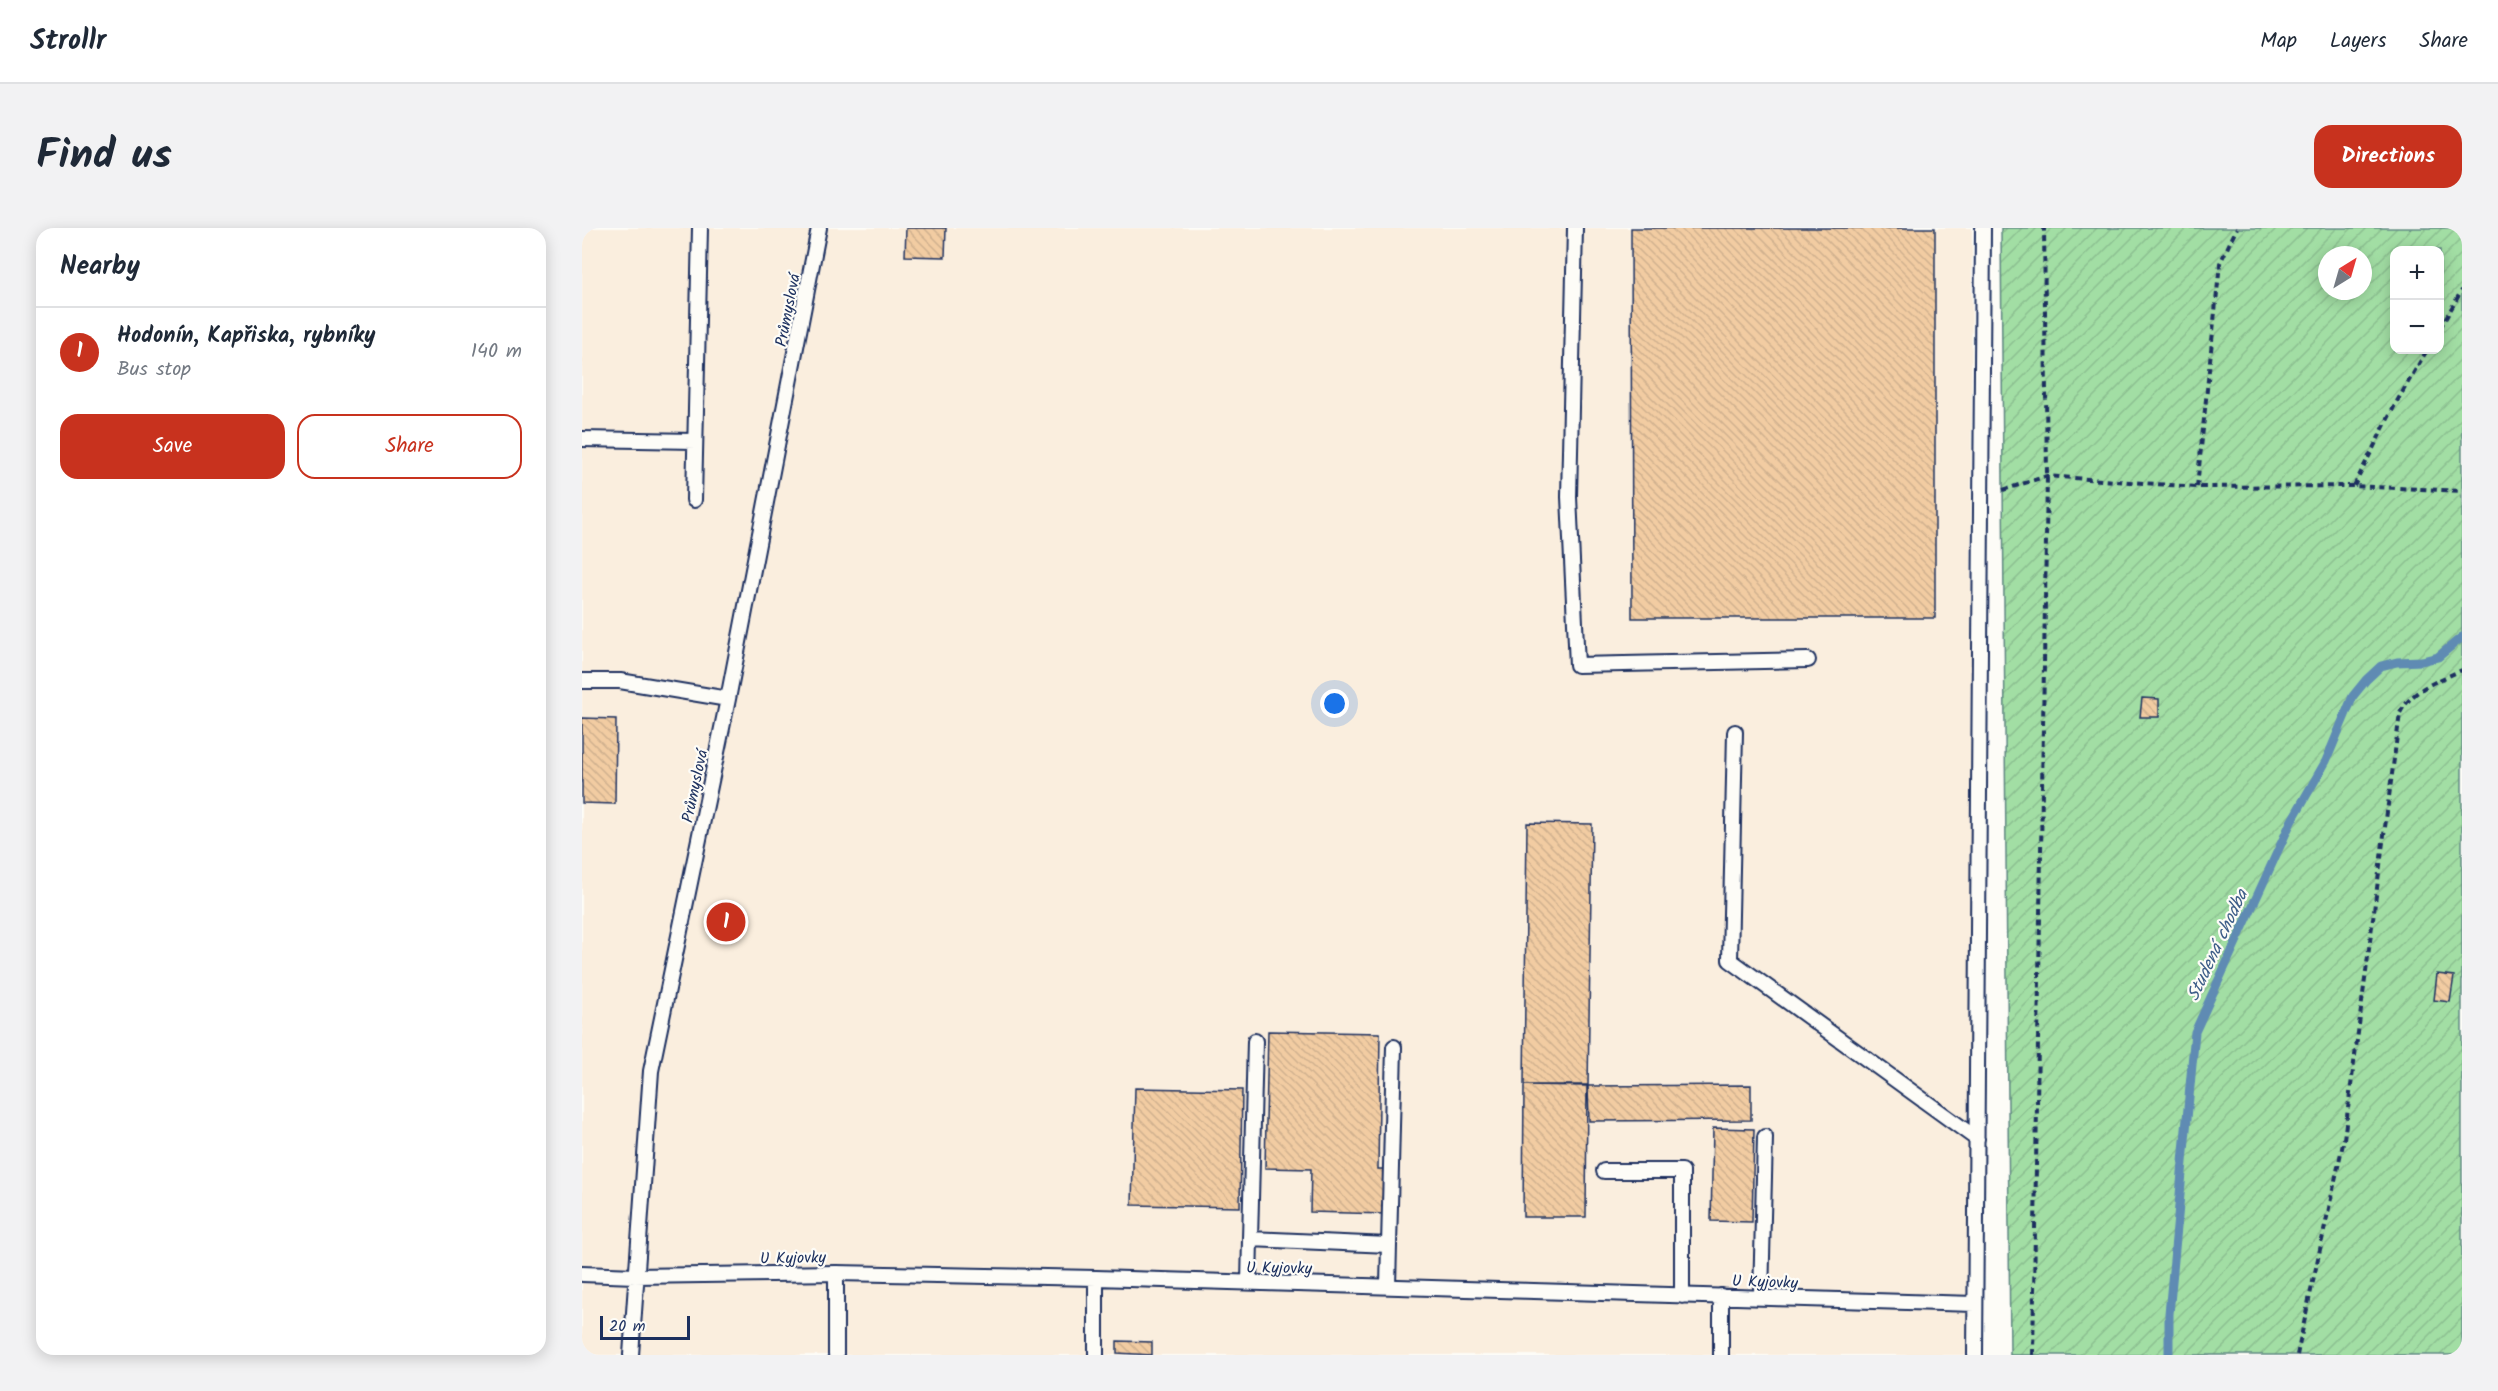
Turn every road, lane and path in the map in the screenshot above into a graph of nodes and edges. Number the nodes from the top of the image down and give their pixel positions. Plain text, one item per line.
1 (700, 228) edge
2 (819, 228) edge
3 (1575, 228) edge
4 (1983, 228) edge
5 (2044, 228) edge
6 (2237, 228) edge
7 (2462, 290) edge
8 (2444, 320) edge
9 (2425, 354) edge
10 (582, 439) edge
11 (695, 441) junction
12 (2047, 476) junction
13 (2354, 486) junction
14 (2197, 487) junction
15 (2462, 491) edge
16 (1983, 497) junction
17 (694, 500) dead end
18 (1808, 660) dead end
19 (2462, 670) edge
20 (582, 681) edge
21 (728, 699) junction
22 (1735, 732) dead end
23 (1255, 1041) dead end
24 (1394, 1047) dead end
25 (1765, 1137) dead end
26 (1977, 1138) junction
27 (1604, 1171) dead end
28 (1250, 1239) junction
29 (1389, 1245) junction
30 (836, 1273) junction
31 (582, 1274) edge
32 (635, 1276) junction
33 (1096, 1278) junction
34 (1249, 1283) junction
35 (1388, 1286) junction
36 (1682, 1296) junction
37 (1722, 1296) junction
38 (1761, 1298) junction
39 (1975, 1304) junction
40 (631, 1355) edge
41 (836, 1355) edge
42 (1096, 1355) edge
43 (1721, 1355) edge
44 (1975, 1355) edge
45 (2033, 1355) edge
46 (2297, 1355) edge

1 - 11 lane
2 - 21 lane, Průmyslová
3 - 18 lane
4 - 16 lane
5 - 12 path
6 - 14 path
7 - 8 path
9 - 13 path
10 - 11 lane
11 - 17 lane
12 - 14 path
12 - 16 path
12 - 45 path
13 - 14 path
13 - 15 path
16 - 26 lane
19 - 46 path
20 - 21 lane
21 - 32 lane, Průmyslová
22 - 26 lane
23 - 28 lane
24 - 29 lane
25 - 38 lane
26 - 39 lane
27 - 36 lane
28 - 29 lane
28 - 34 lane
29 - 35 lane
30 - 32 lane, U Kyjovky
30 - 33 lane, U Kyjovky
30 - 41 lane
31 - 32 lane, U Kyjovky
32 - 40 lane, Průmyslová
33 - 34 lane, U Kyjovky
33 - 42 lane
34 - 35 lane, U Kyjovky
35 - 36 lane, U Kyjovky
36 - 37 lane, U Kyjovky
37 - 38 lane, U Kyjovky
37 - 43 lane
38 - 39 lane, U Kyjovky
39 - 44 lane

